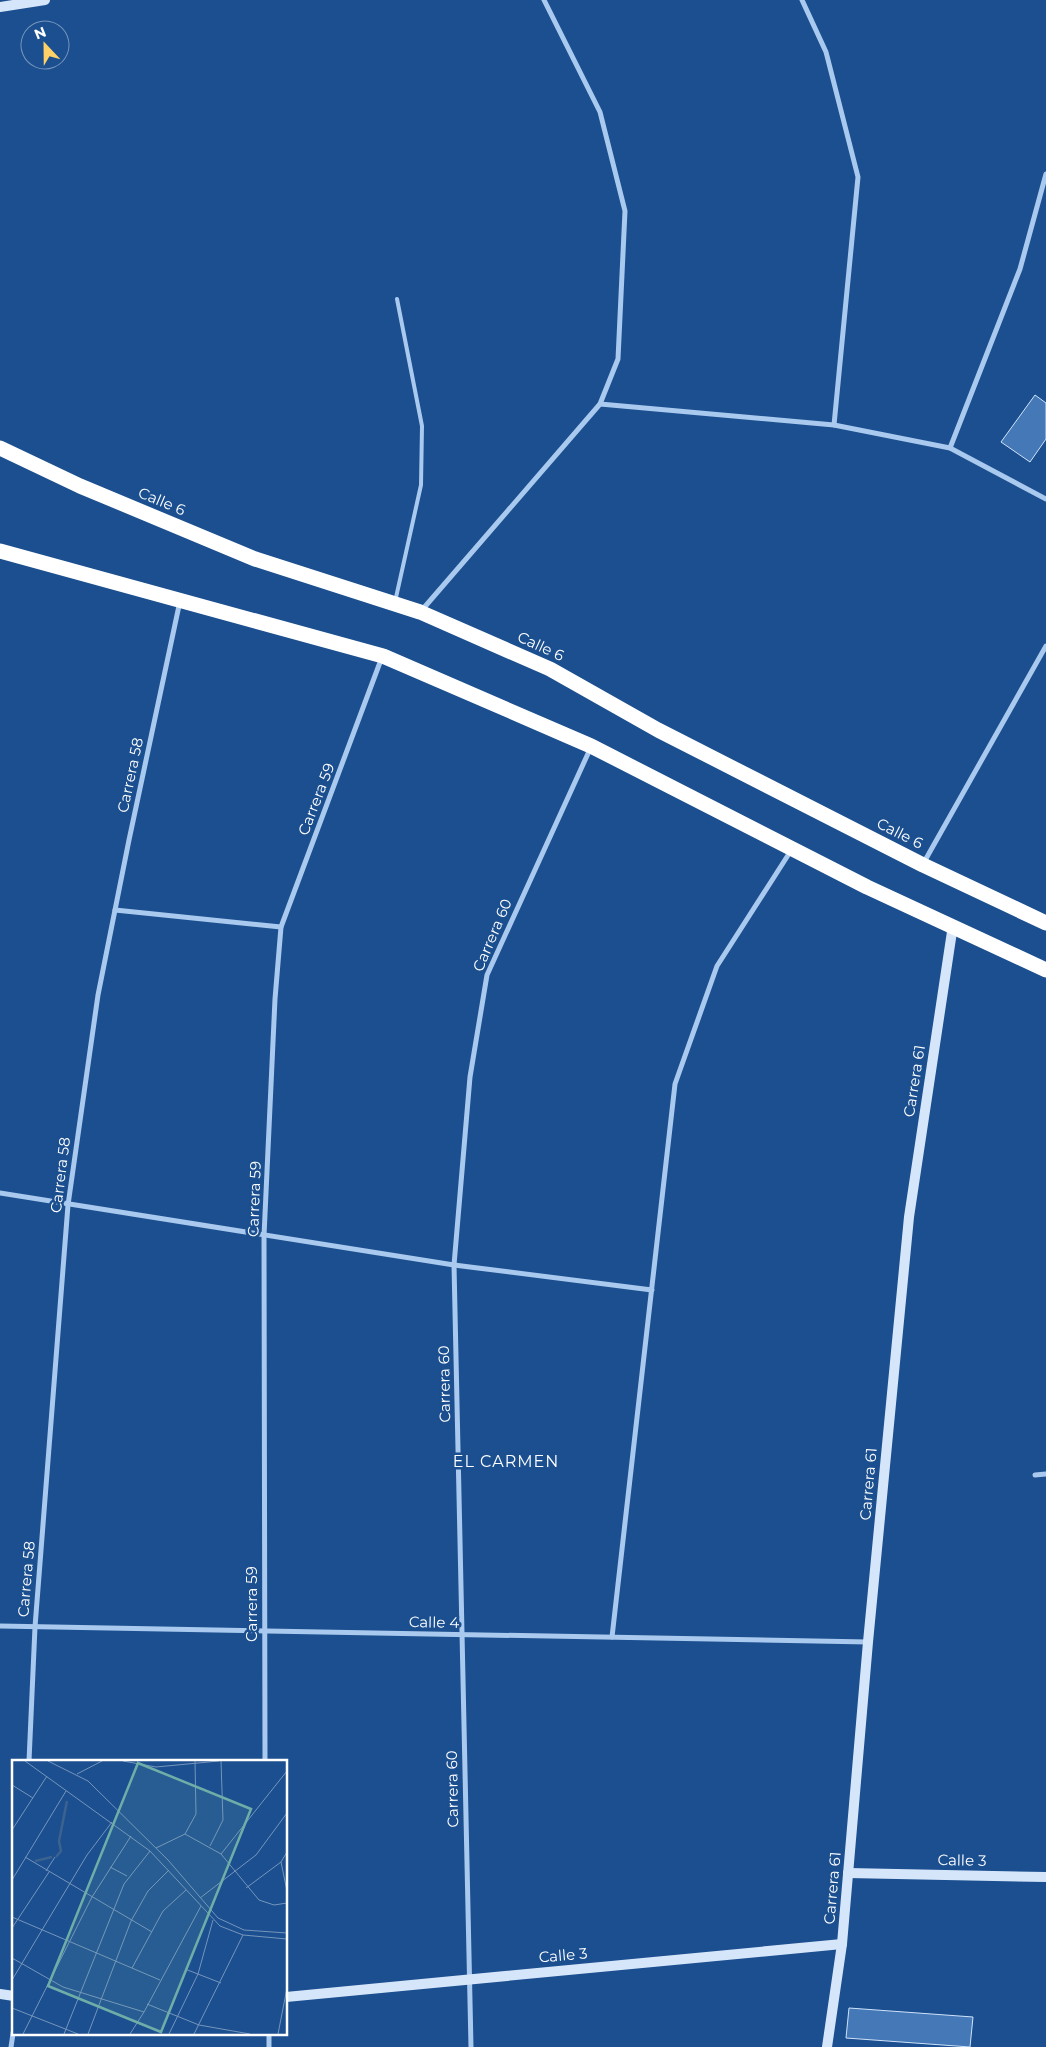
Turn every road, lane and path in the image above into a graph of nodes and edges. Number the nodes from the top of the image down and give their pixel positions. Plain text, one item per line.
1 (45, 0) edge
2 (544, 0) edge
3 (802, 0) edge
4 (0, 7) edge
5 (1046, 174) edge
6 (396, 298) dead end
7 (600, 404) junction
8 (834, 425) junction
9 (0, 448) edge
10 (950, 448) junction
11 (1046, 498) edge
12 (0, 551) edge
13 (180, 601) junction
14 (394, 604) junction
15 (420, 612) junction
16 (1046, 646) edge
17 (382, 656) junction
18 (591, 746) junction
19 (793, 849) junction
20 (923, 865) junction
21 (115, 910) junction
22 (1046, 923) edge
23 (953, 925) junction
24 (281, 927) junction
25 (1046, 970) edge
26 (0, 1192) edge
27 (68, 1204) junction
28 (264, 1236) junction
29 (454, 1265) junction
30 (652, 1290) junction
31 (1046, 1474) edge
32 (1035, 1475) dead end
33 (0, 1626) edge
34 (35, 1627) junction
35 (263, 1631) junction
36 (461, 1635) junction
37 (612, 1637) junction
38 (868, 1642) junction
39 (29, 1760) edge
40 (265, 1760) edge
41 (848, 1873) junction
42 (1046, 1877) edge
43 (842, 1944) junction
44 (470, 1979) junction
45 (288, 1997) edge
46 (13, 2034) edge
47 (269, 2034) edge
48 (11, 2047) edge
49 (269, 2047) edge
50 (471, 2047) edge
51 (827, 2047) edge

1 - 4 main road
2 - 7 street
3 - 8 street
5 - 10 street
6 - 14 lane
7 - 8 street
7 - 15 street
8 - 10 street
9 - 14 highway, Calle 6
10 - 11 street
12 - 13 highway
13 - 17 highway
13 - 21 street, Carrera 58
14 - 15 highway, Calle 6
15 - 20 highway, Calle 6
16 - 20 street
17 - 18 highway
17 - 24 street, Carrera 59
18 - 19 highway
18 - 29 street, Carrera 60
19 - 23 highway
19 - 30 street
20 - 22 highway, Calle 6
21 - 24 street
21 - 27 street, Carrera 58
23 - 25 highway
23 - 38 main road, Carrera 61
24 - 28 street, Carrera 59
26 - 27 street
27 - 28 street
27 - 34 street, Carrera 58
28 - 29 street
28 - 35 street, Carrera 59
29 - 30 street
29 - 36 street, Carrera 60
30 - 37 street
31 - 32 street
33 - 34 street, Calle 4
34 - 35 street, Calle 4
34 - 39 street, Carrera 58
35 - 36 street, Calle 4
35 - 40 street, Carrera 59
36 - 37 street, Calle 4
36 - 44 street, Carrera 60
37 - 38 street, Calle 4
38 - 41 main road, Carrera 61
41 - 42 main road, Calle 3
41 - 43 main road, Carrera 61
43 - 44 main road, Calle 3
43 - 51 main road, Carrera 61
44 - 45 main road, Calle 3
44 - 50 street, Carrera 60
46 - 48 street
47 - 49 street

